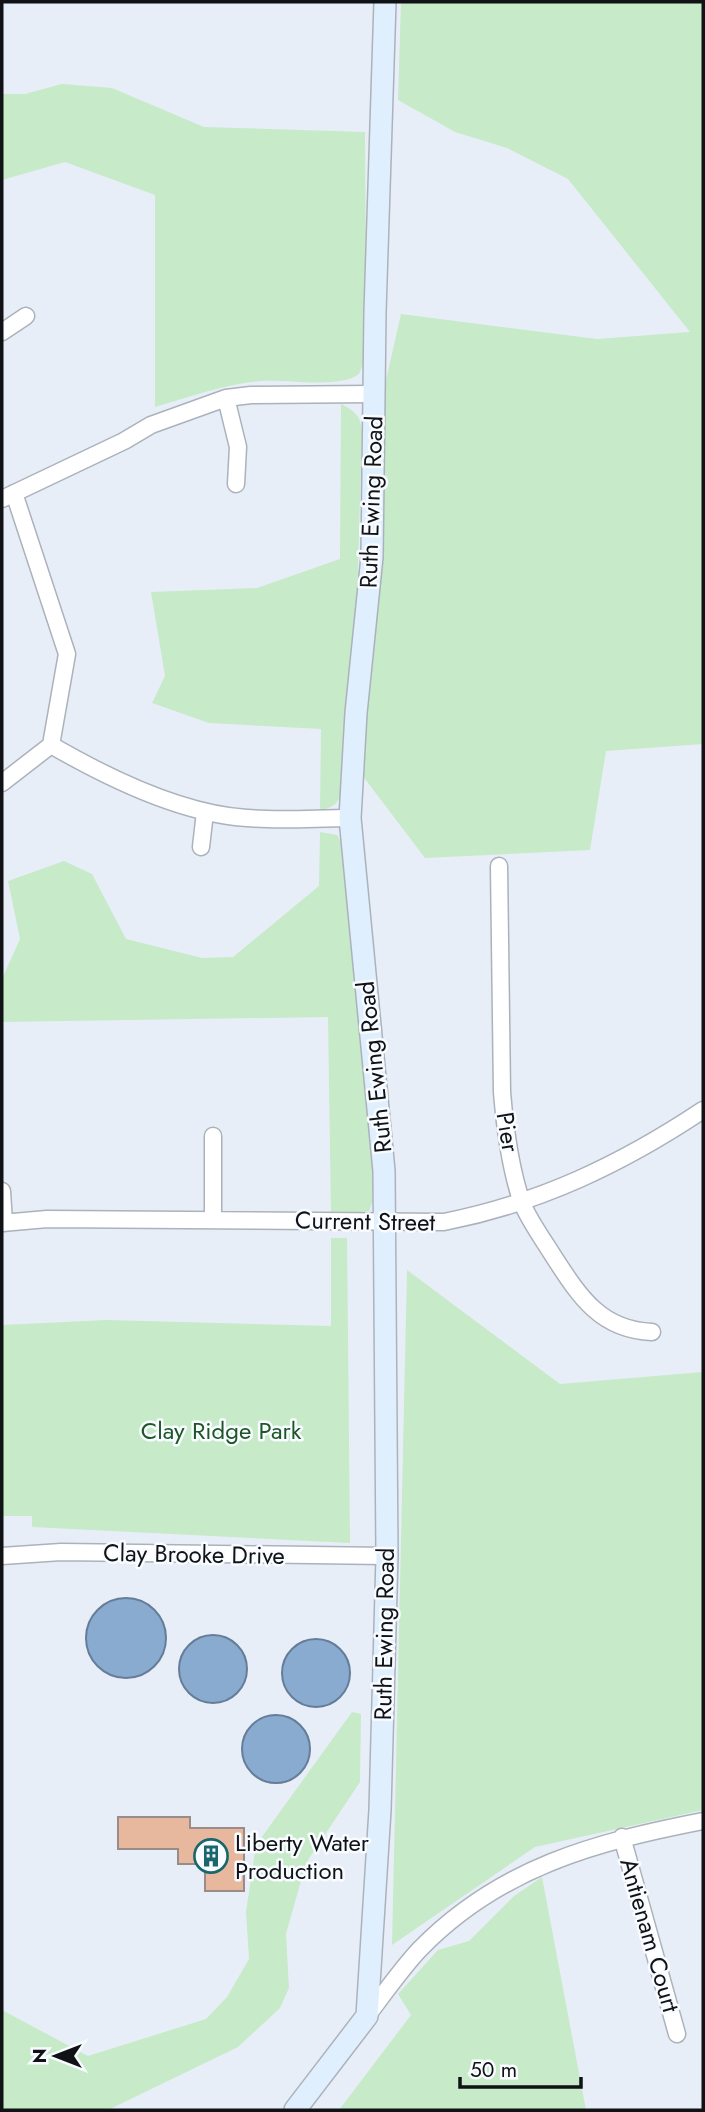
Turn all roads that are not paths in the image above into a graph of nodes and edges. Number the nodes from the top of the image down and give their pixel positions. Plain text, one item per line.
1 (384, 2) edge
2 (26, 316) dead end
3 (2, 332) edge
4 (373, 394) junction
5 (226, 398) junction
6 (236, 484) dead end
7 (8, 496) edge
8 (51, 745) junction
9 (2, 783) edge
10 (205, 812) junction
11 (350, 818) junction
12 (201, 848) dead end
13 (499, 866) dead end
14 (703, 1110) edge
15 (213, 1136) dead end
16 (2, 1191) edge
17 (523, 1203) junction
18 (213, 1219) junction
19 (3, 1223) edge
20 (385, 1223) junction
21 (652, 1332) dead end
22 (2, 1556) edge
23 (387, 1556) junction
24 (703, 1821) edge
25 (622, 1837) junction
26 (367, 2016) junction
27 (677, 2034) dead end
28 (295, 2110) edge

1 - 4 street, Ruth Ewing Road
2 - 3 street
4 - 5 street
4 - 11 street, Ruth Ewing Road
5 - 6 street
5 - 7 street
7 - 8 street
8 - 9 street
8 - 10 street
10 - 11 street
10 - 12 street
11 - 20 street, Ruth Ewing Road
13 - 17 street, Pier
14 - 17 street, Current Street
15 - 18 street
16 - 19 street
17 - 20 street, Current Street
17 - 21 street, Pier
18 - 19 street, Current Street
18 - 20 street, Current Street
20 - 23 street, Ruth Ewing Road
22 - 23 street, Clay Brooke Drive
23 - 26 street, Ruth Ewing Road
24 - 25 street
25 - 26 street
25 - 27 street, Antienam Court
26 - 28 street

